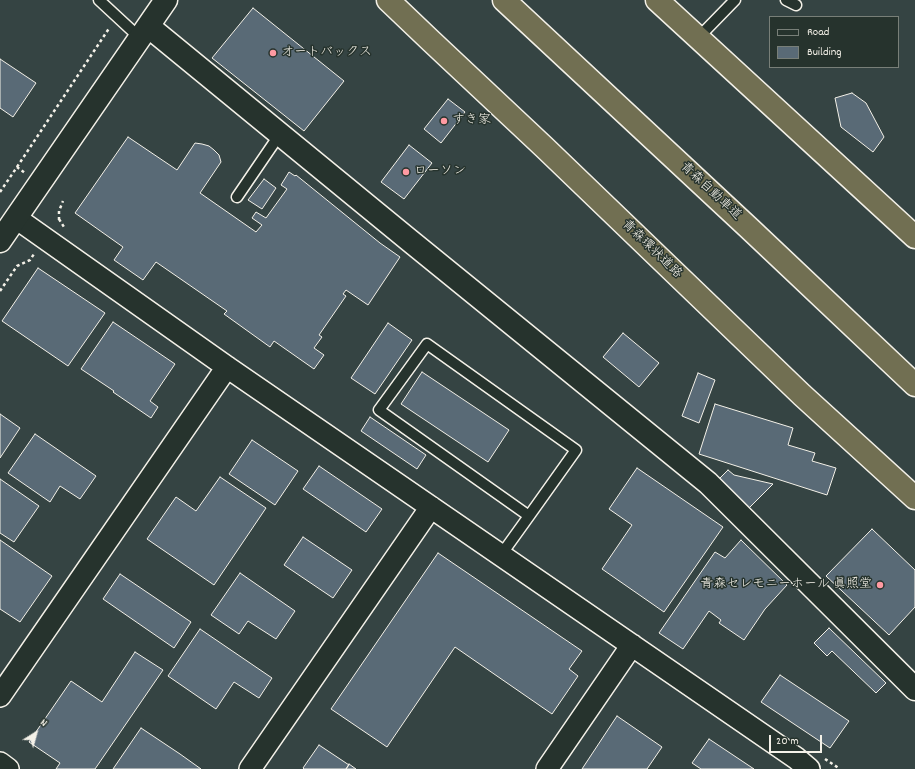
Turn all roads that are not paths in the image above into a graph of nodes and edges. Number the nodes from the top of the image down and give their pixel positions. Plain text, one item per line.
1 (99, 0) edge
2 (166, 0) edge
3 (388, 0) edge
4 (504, 0) edge
5 (657, 0) edge
6 (735, 0) edge
7 (786, 0) edge
8 (796, 5) dead end
9 (144, 32) junction
10 (698, 38) junction
11 (280, 134) junction
12 (236, 197) dead end
13 (16, 218) junction
14 (915, 237) edge
15 (0, 241) edge
16 (227, 367) junction
17 (915, 385) edge
18 (915, 498) edge
19 (430, 507) junction
20 (529, 516) junction
21 (501, 555) junction
22 (632, 645) junction
23 (915, 688) edge
24 (0, 696) edge
25 (0, 763) edge
26 (8, 769) edge
27 (250, 769) edge
28 (547, 769) edge
29 (809, 769) edge

1 - 9 lane
2 - 9 street
3 - 18 highway, 青森環状道路
4 - 17 highway, 青森自動車道
5 - 10 highway
6 - 10 lane
7 - 8 lane
9 - 11 street
9 - 13 street
10 - 14 highway
11 - 12 lane
11 - 23 street
13 - 15 street
13 - 16 street
16 - 19 street
16 - 24 street
19 - 21 street
19 - 27 street
20 - 20 lane
20 - 21 lane
21 - 22 street
22 - 28 street
22 - 29 street
25 - 26 street

